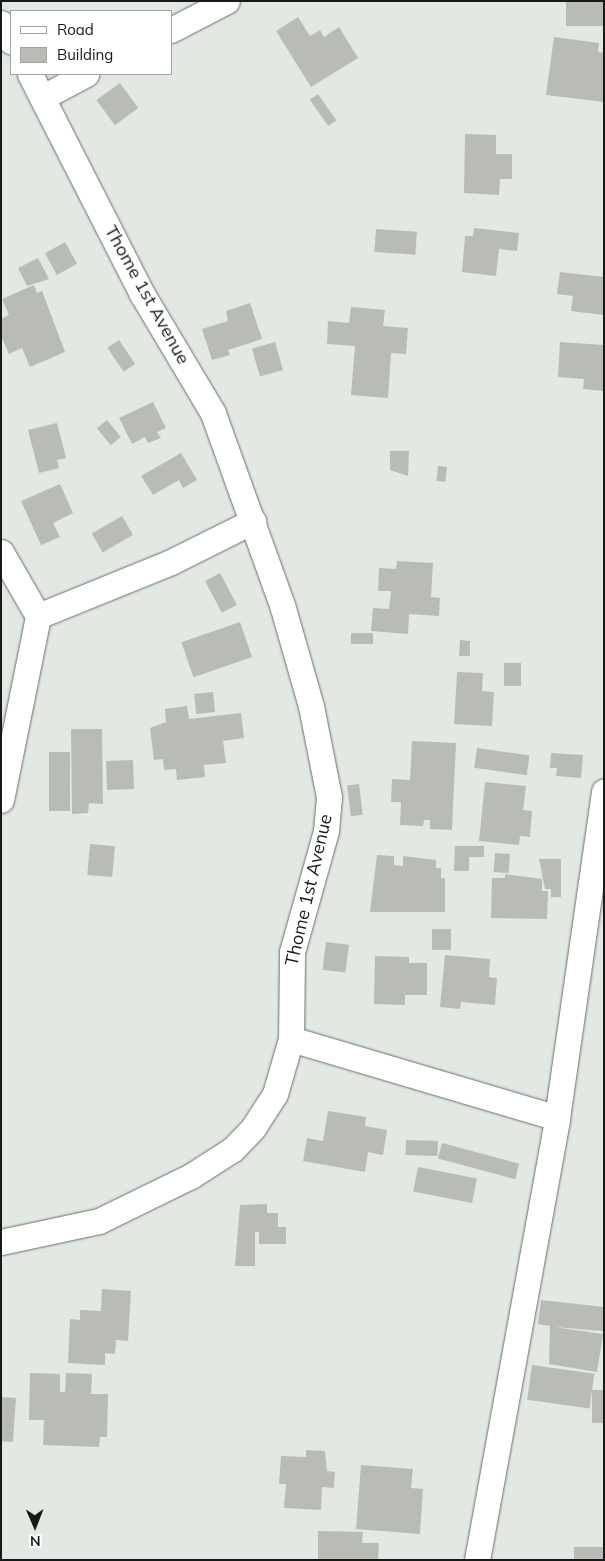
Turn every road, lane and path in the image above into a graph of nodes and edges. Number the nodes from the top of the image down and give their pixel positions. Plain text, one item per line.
1 (227, 1) edge
2 (1, 23) edge
3 (172, 29) edge
4 (10, 39) edge
5 (31, 75) edge
6 (84, 75) edge
7 (43, 97) junction
8 (253, 521) junction
9 (1, 552) edge
10 (38, 616) junction
11 (604, 791) edge
12 (1, 800) edge
13 (291, 1039) junction
14 (557, 1118) junction
15 (1, 1242) edge
16 (478, 1560) edge

1 - 3 street
2 - 4 street
5 - 7 street, Thome 1st Avenue
6 - 7 street
7 - 8 street, Thome 1st Avenue
8 - 10 street
8 - 13 street, Thome 1st Avenue
9 - 10 street
10 - 12 street
11 - 14 street
13 - 14 street
13 - 15 street, Thome 1st Avenue
14 - 16 street

